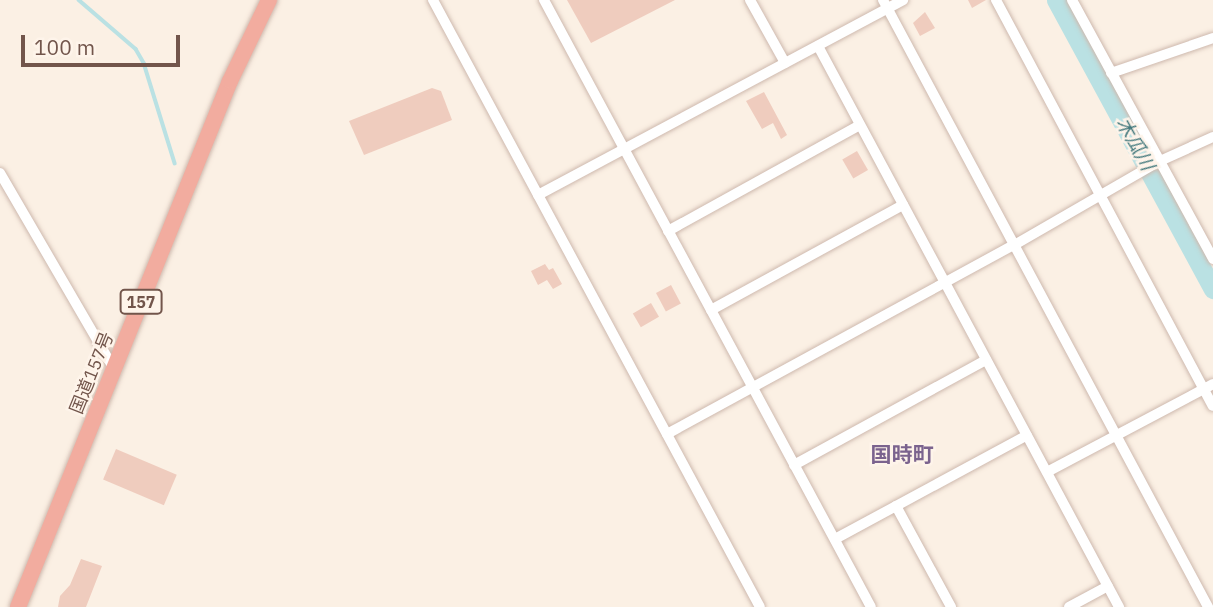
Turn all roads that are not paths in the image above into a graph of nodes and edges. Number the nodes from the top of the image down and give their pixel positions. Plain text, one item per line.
1 (269, 0) edge
2 (433, 0) edge
3 (544, 0) edge
4 (750, 0) edge
5 (903, 0) edge
6 (996, 0) edge
7 (1075, 1) edge
8 (885, 4) edge
9 (1213, 38) edge
10 (818, 46) junction
11 (785, 63) junction
12 (1111, 73) junction
13 (860, 125) junction
14 (1213, 138) edge
15 (624, 149) junction
16 (1153, 166) junction
17 (0, 173) edge
18 (538, 195) junction
19 (1102, 196) junction
20 (903, 205) junction
21 (668, 232) junction
22 (1016, 244) junction
23 (1211, 251) edge
24 (945, 283) junction
25 (711, 310) junction
26 (986, 360) junction
27 (114, 369) junction
28 (1209, 386) edge
29 (752, 388) junction
30 (1213, 405) edge
31 (667, 434) junction
32 (1027, 435) junction
33 (1117, 435) junction
34 (794, 465) junction
35 (1047, 472) junction
36 (896, 506) junction
37 (835, 540) junction
38 (1108, 586) junction
39 (18, 607) edge
40 (760, 607) edge
41 (871, 607) edge
42 (951, 607) edge
43 (1069, 607) edge
44 (1119, 607) edge
45 (1208, 607) edge

1 - 27 highway, 国道157号 / 157
2 - 18 street
3 - 15 street
4 - 11 street
5 - 8 street
6 - 19 street
7 - 12 street
8 - 10 street
8 - 22 street
9 - 12 street
10 - 11 street
10 - 13 street
11 - 15 street
12 - 16 street
13 - 20 street
13 - 21 street
14 - 16 street
15 - 18 street
15 - 21 street
16 - 19 street
16 - 23 street
17 - 27 street
18 - 31 street
19 - 22 street
19 - 28 street
20 - 24 street
20 - 25 street
21 - 25 street
22 - 24 street
22 - 33 street
24 - 26 street
24 - 29 street
25 - 29 street
26 - 32 street
26 - 34 street
27 - 39 highway, 国道157号 / 157
28 - 30 street
28 - 33 street
29 - 31 street
29 - 34 street
31 - 40 street
32 - 35 street
32 - 36 street
33 - 35 street
33 - 45 street
34 - 37 street
35 - 38 street
36 - 37 street
36 - 42 street
37 - 41 street
38 - 43 street
38 - 44 street

